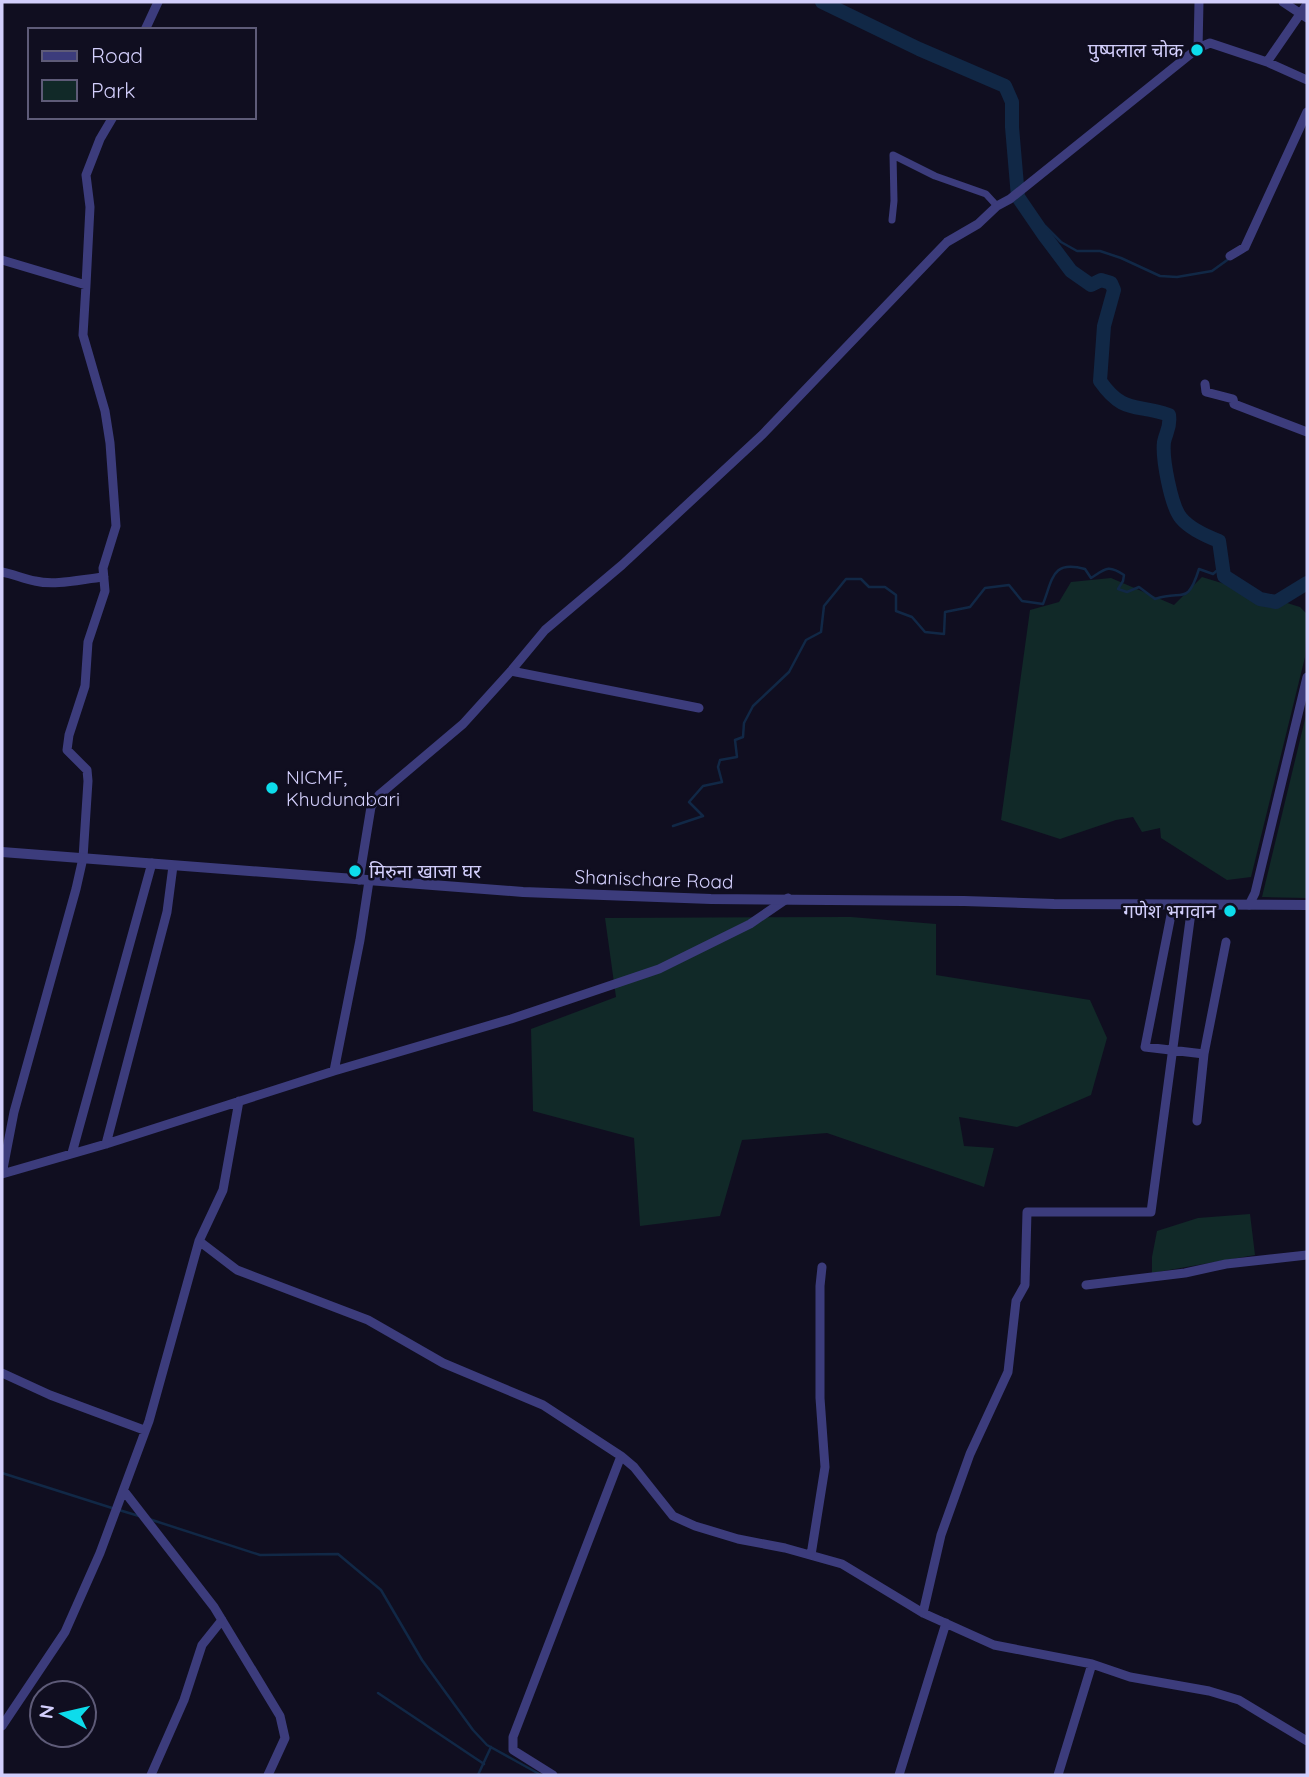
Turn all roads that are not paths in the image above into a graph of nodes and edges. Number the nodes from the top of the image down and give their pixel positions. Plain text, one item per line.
1 (158, 2) edge
2 (1199, 2) edge
3 (1283, 2) edge
4 (1307, 4) edge
5 (1304, 16) edge
6 (146, 28) edge
7 (1198, 49) junction
8 (1266, 62) junction
9 (1307, 80) edge
10 (1307, 112) edge
11 (112, 119) edge
12 (997, 206) junction
13 (892, 220) dead end
14 (1230, 256) dead end
15 (2, 260) edge
16 (86, 285) junction
17 (1205, 384) dead end
18 (1307, 432) edge
19 (2, 572) edge
20 (104, 577) junction
21 (511, 671) junction
22 (1307, 677) edge
23 (699, 708) dead end
24 (2, 852) edge
25 (83, 858) junction
26 (152, 863) junction
27 (173, 866) junction
28 (364, 881) junction
29 (788, 898) junction
30 (1173, 905) junction
31 (1192, 905) junction
32 (1249, 905) junction
33 (1307, 905) edge
34 (1226, 942) dead end
35 (1171, 1050) junction
36 (1204, 1054) junction
37 (334, 1071) junction
38 (239, 1101) junction
39 (1197, 1121) dead end
40 (106, 1144) junction
41 (72, 1153) junction
42 (2, 1174) edge
43 (200, 1241) junction
44 (1307, 1255) edge
45 (822, 1267) dead end
46 (1086, 1285) dead end
47 (2, 1373) edge
48 (144, 1430) junction
49 (621, 1456) junction
50 (124, 1491) junction
51 (811, 1555) junction
52 (923, 1613) junction
53 (222, 1620) junction
54 (946, 1623) junction
55 (1092, 1664) junction
56 (2, 1726) edge
57 (1307, 1741) edge
58 (151, 1775) edge
59 (268, 1775) edge
60 (553, 1775) edge
61 (899, 1775) edge
62 (1058, 1775) edge

1 - 6 street
2 - 7 street
3 - 5 street
4 - 5 street
5 - 8 street
7 - 8 street
7 - 12 street
8 - 9 street
10 - 14 street
11 - 16 street
12 - 13 street
12 - 21 street
15 - 16 street
16 - 20 street
17 - 18 street
19 - 20 street
20 - 25 street
21 - 23 street
21 - 28 street
22 - 32 street
24 - 25 street, Shanischare Road
25 - 26 street, Shanischare Road
25 - 42 street
26 - 27 street, Shanischare Road
26 - 41 street
27 - 28 street, Shanischare Road
27 - 40 street
28 - 29 street, Shanischare Road
28 - 37 street
29 - 30 street, Shanischare Road
29 - 37 street
30 - 31 street, Shanischare Road
30 - 35 street
31 - 32 street, Shanischare Road
31 - 35 street
32 - 33 street, Shanischare Road
34 - 36 street
35 - 36 street
35 - 52 street
36 - 39 street
37 - 38 street
38 - 40 street
38 - 43 street
40 - 41 street
41 - 42 street
43 - 48 street
43 - 49 street
44 - 46 street
45 - 51 street
47 - 48 street
48 - 50 street
49 - 51 street
49 - 60 street
50 - 53 street
50 - 56 street
51 - 52 street
52 - 54 street
53 - 58 street
53 - 59 street
54 - 55 street
54 - 61 street
55 - 57 street
55 - 62 street

